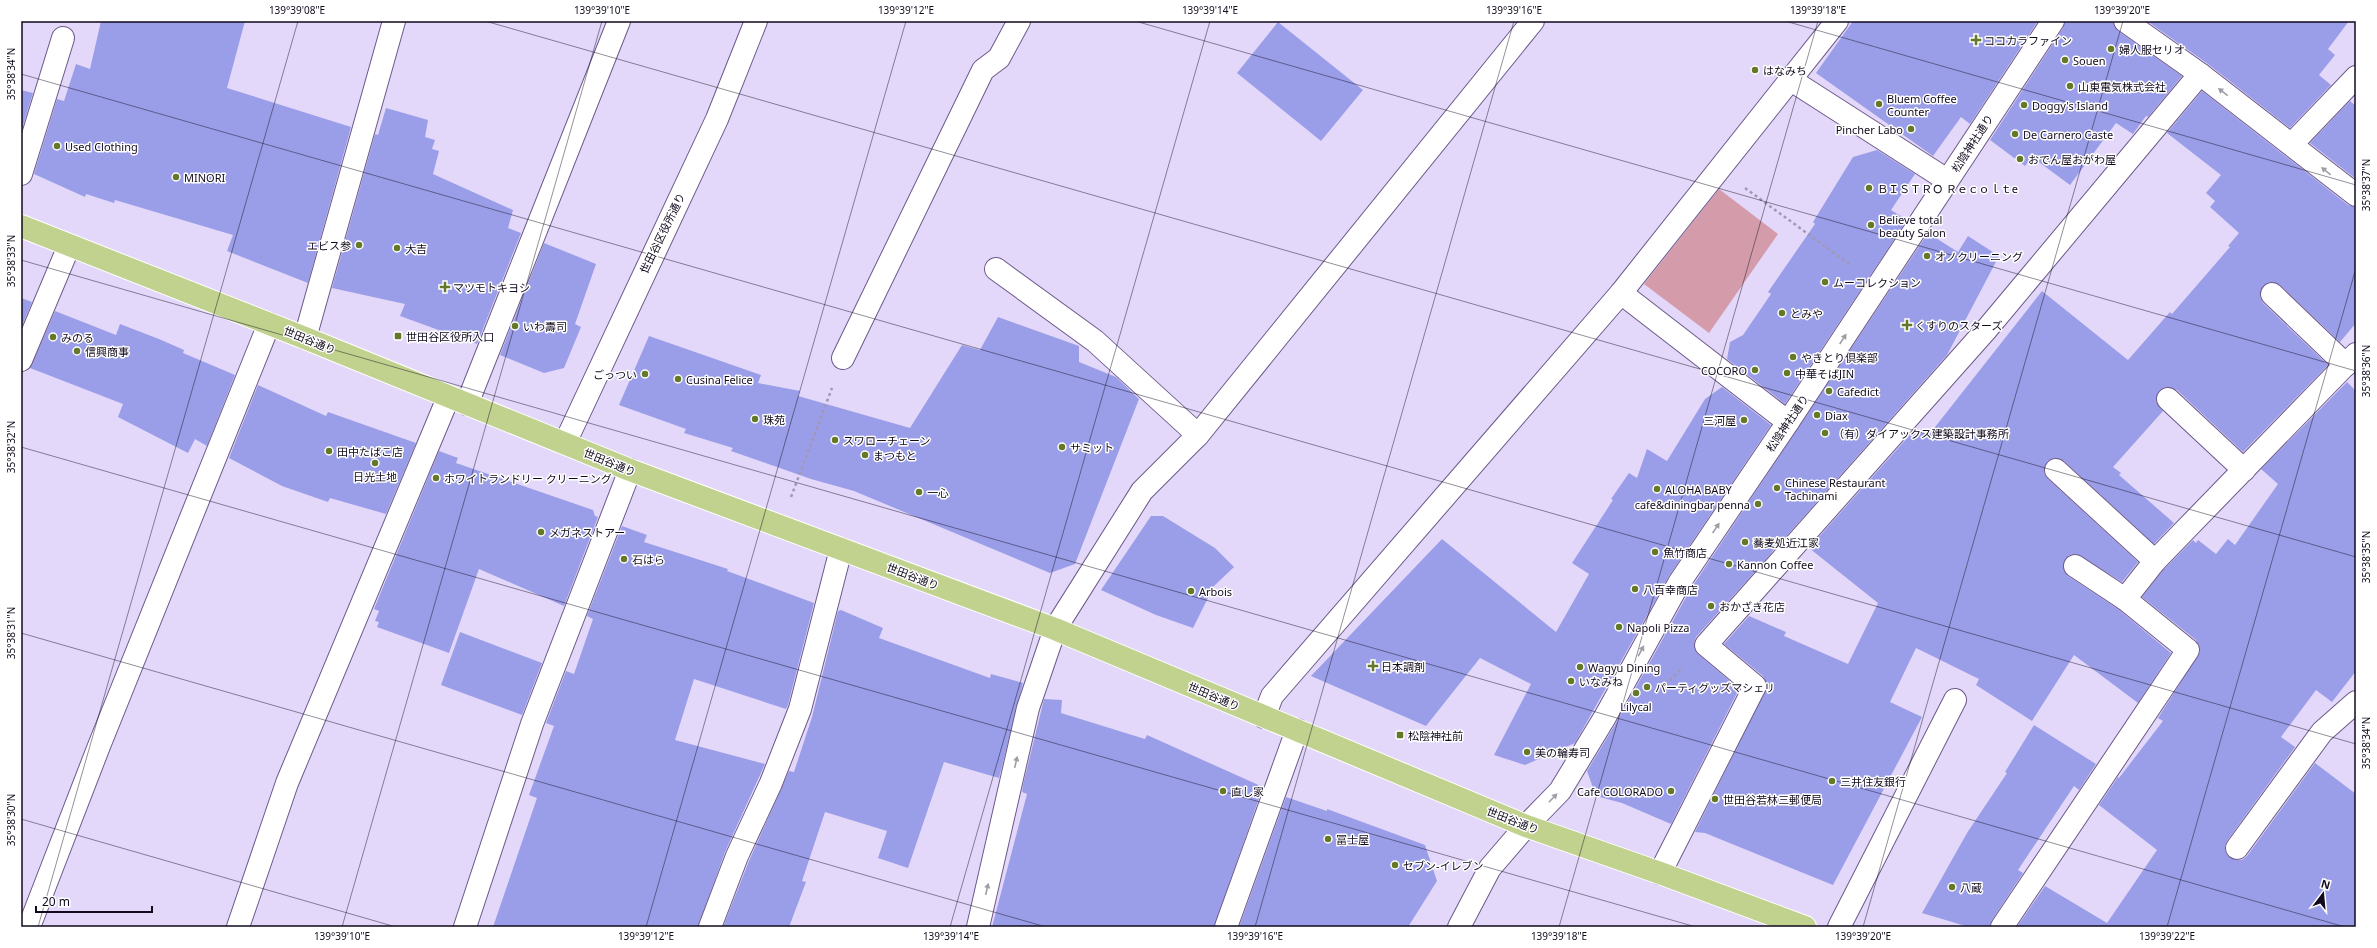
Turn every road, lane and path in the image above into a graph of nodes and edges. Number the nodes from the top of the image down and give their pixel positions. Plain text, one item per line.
1 (394, 21) edge
2 (619, 21) edge
3 (756, 21) edge
4 (1019, 21) edge
5 (1533, 21) edge
6 (1837, 21) edge
7 (2053, 21) edge
8 (2125, 21) edge
9 (63, 38) dead end
10 (2200, 74) junction
11 (2356, 77) edge
12 (1791, 80) junction
13 (2292, 144) junction
14 (1720, 169) junction
15 (21, 174) edge
16 (1947, 180) junction
17 (2356, 195) edge
18 (21, 226) edge
19 (69, 246) junction
20 (996, 269) dead end
21 (1879, 285) junction
22 (1621, 293) junction
23 (2272, 294) dead end
24 (269, 324) junction
25 (305, 338) junction
26 (843, 358) joint
27 (2351, 359) edge
28 (21, 360) edge
29 (2168, 399) dead end
30 (457, 401) junction
31 (1788, 422) junction
32 (1198, 435) junction
33 (565, 443) junction
34 (630, 470) junction
35 (2056, 470) dead end
36 (2244, 470) junction
37 (781, 526) junction
38 (841, 549) junction
39 (2155, 561) junction
40 (2075, 566) dead end
41 (2125, 599) junction
42 (1055, 629) junction
43 (1955, 700) dead end
44 (2356, 702) edge
45 (1264, 717) junction
46 (1298, 730) junction
47 (1526, 826) junction
48 (2237, 848) dead end
49 (1660, 873) junction
50 (29, 927) edge
51 (238, 927) edge
52 (465, 927) edge
53 (710, 927) edge
54 (978, 927) edge
55 (1226, 927) edge
56 (1459, 927) edge
57 (1805, 927) edge
58 (1839, 927) edge
59 (2002, 927) edge

1 - 25 street
2 - 30 street
3 - 33 street, 世田谷区役所通り
4 - 26 street
5 - 32 street
6 - 12 street
7 - 16 street, 松陰神社通り
8 - 10 street
9 - 15 street
13 -> 10 street
10 - 49 street
11 - 13 street
12 - 14 street
12 - 16 street
17 -> 13 street
14 - 21 path
14 - 22 street
16 - 21 street, 松陰神社通り
18 - 19 main road, 世田谷通り
19 - 24 main road, 世田谷通り
19 - 28 street
20 - 32 street
31 -> 21 street, 松陰神社通り
22 - 31 street
22 - 45 street
23 - 27 street
24 - 25 main road, 世田谷通り
24 - 50 street
25 - 30 main road, 世田谷通り
26 - 37 path
27 - 36 street
29 - 36 street
30 - 33 main road, 世田谷通り
30 - 51 street
47 -> 31 street, 松陰神社通り
32 - 42 street
33 - 34 main road, 世田谷通り
34 - 37 main road, 世田谷通り
34 - 52 street
35 - 39 street
36 - 39 street
37 - 38 main road, 世田谷通り
38 - 42 main road, 世田谷通り
38 - 53 street
39 - 41 street
40 - 41 street
41 - 59 street
42 - 45 main road, 世田谷通り
54 -> 42 street
43 - 58 street
44 - 48 street
45 - 46 main road, 世田谷通り
46 - 47 main road, 世田谷通り
46 - 55 street
47 - 49 main road, 世田谷通り
47 - 56 street, 松陰神社通り
49 - 57 main road, 世田谷通り

